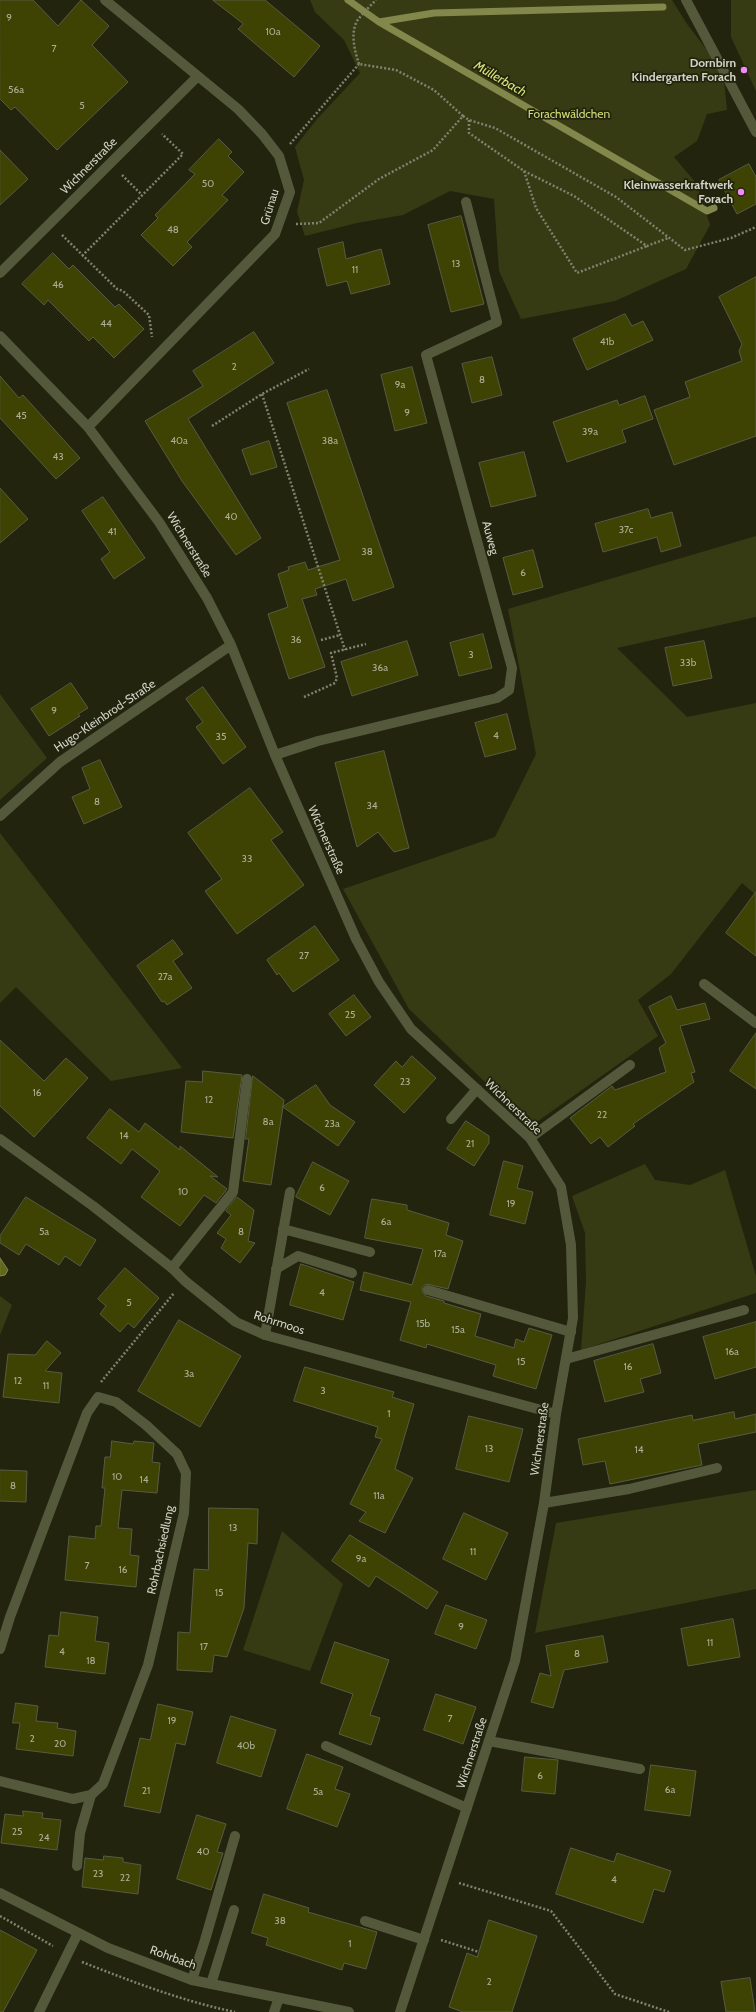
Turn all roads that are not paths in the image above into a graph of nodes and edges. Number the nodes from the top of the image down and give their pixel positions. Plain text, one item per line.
1 (105, 0) edge
2 (690, 1) edge
3 (196, 77) junction
4 (756, 132) edge
5 (466, 202) dead end
6 (0, 273) edge
7 (0, 336) edge
8 (88, 427) junction
9 (232, 645) junction
10 (275, 755) junction
11 (0, 816) edge
12 (704, 984) dead end
13 (756, 1023) edge
14 (630, 1065) dead end
15 (247, 1079) dead end
16 (477, 1089) junction
17 (451, 1118) dead end
18 (530, 1138) junction
19 (0, 1139) edge
20 (290, 1192) dead end
21 (283, 1229) junction
22 (370, 1252) dead end
23 (172, 1268) junction
24 (276, 1269) junction
25 (352, 1273) dead end
26 (428, 1290) dead end
27 (744, 1310) dead end
28 (571, 1332) junction
29 (265, 1335) junction
30 (566, 1359) junction
31 (556, 1414) junction
32 (717, 1468) dead end
33 (544, 1503) junction
34 (0, 1649) edge
35 (489, 1741) junction
36 (326, 1746) dead end
37 (640, 1769) dead end
38 (0, 1781) edge
39 (91, 1795) junction
40 (468, 1808) junction
41 (235, 1836) dead end
42 (77, 1866) dead end
43 (0, 1893) edge
44 (234, 1910) dead end
45 (365, 1921) dead end
46 (78, 1933) junction
47 (425, 1938) junction
48 (192, 1980) junction
49 (211, 1984) junction
50 (279, 1998) junction
51 (305, 2008) edge
52 (39, 2012) edge
53 (274, 2012) edge
54 (349, 2012) edge
55 (400, 2012) edge

1 - 3 street, Grünau
2 - 4 street
3 - 6 street, Wichnerstraße
3 - 8 street, Grünau
5 - 10 street, Auweg
7 - 8 street, Wichnerstraße
8 - 9 street, Wichnerstraße
9 - 10 street, Wichnerstraße
9 - 11 street, Hugo-Kleinbrod-Straße
10 - 16 street, Wichnerstraße
12 - 13 street
14 - 18 street
15 - 23 street
16 - 17 street
16 - 18 street, Wichnerstraße
18 - 28 street, Wichnerstraße
19 - 23 street, Rohrmoos
20 - 21 street
21 - 22 street
21 - 24 street
23 - 29 street, Rohrmoos
24 - 25 street
24 - 29 street
26 - 28 street
27 - 30 street
28 - 30 street, Wichnerstraße
29 - 31 street, Rohrmoos
30 - 31 street, Wichnerstraße
31 - 33 street, Wichnerstraße
32 - 33 street
33 - 35 street, Wichnerstraße
34 - 39 street, Rohrbachsiedlung
35 - 37 street
35 - 40 street, Wichnerstraße
36 - 40 street
38 - 39 street
39 - 42 street
40 - 47 street, Wichnerstraße
41 - 48 street
43 - 46 street, Rohrbach
44 - 49 street
45 - 47 street
46 - 48 street, Rohrbach
46 - 52 street
47 - 55 street, Wichnerstraße
48 - 49 street, Rohrbach
49 - 50 street, Rohrbach
50 - 51 street, Rohrbach
50 - 53 street
51 - 54 street, Rohrbach

